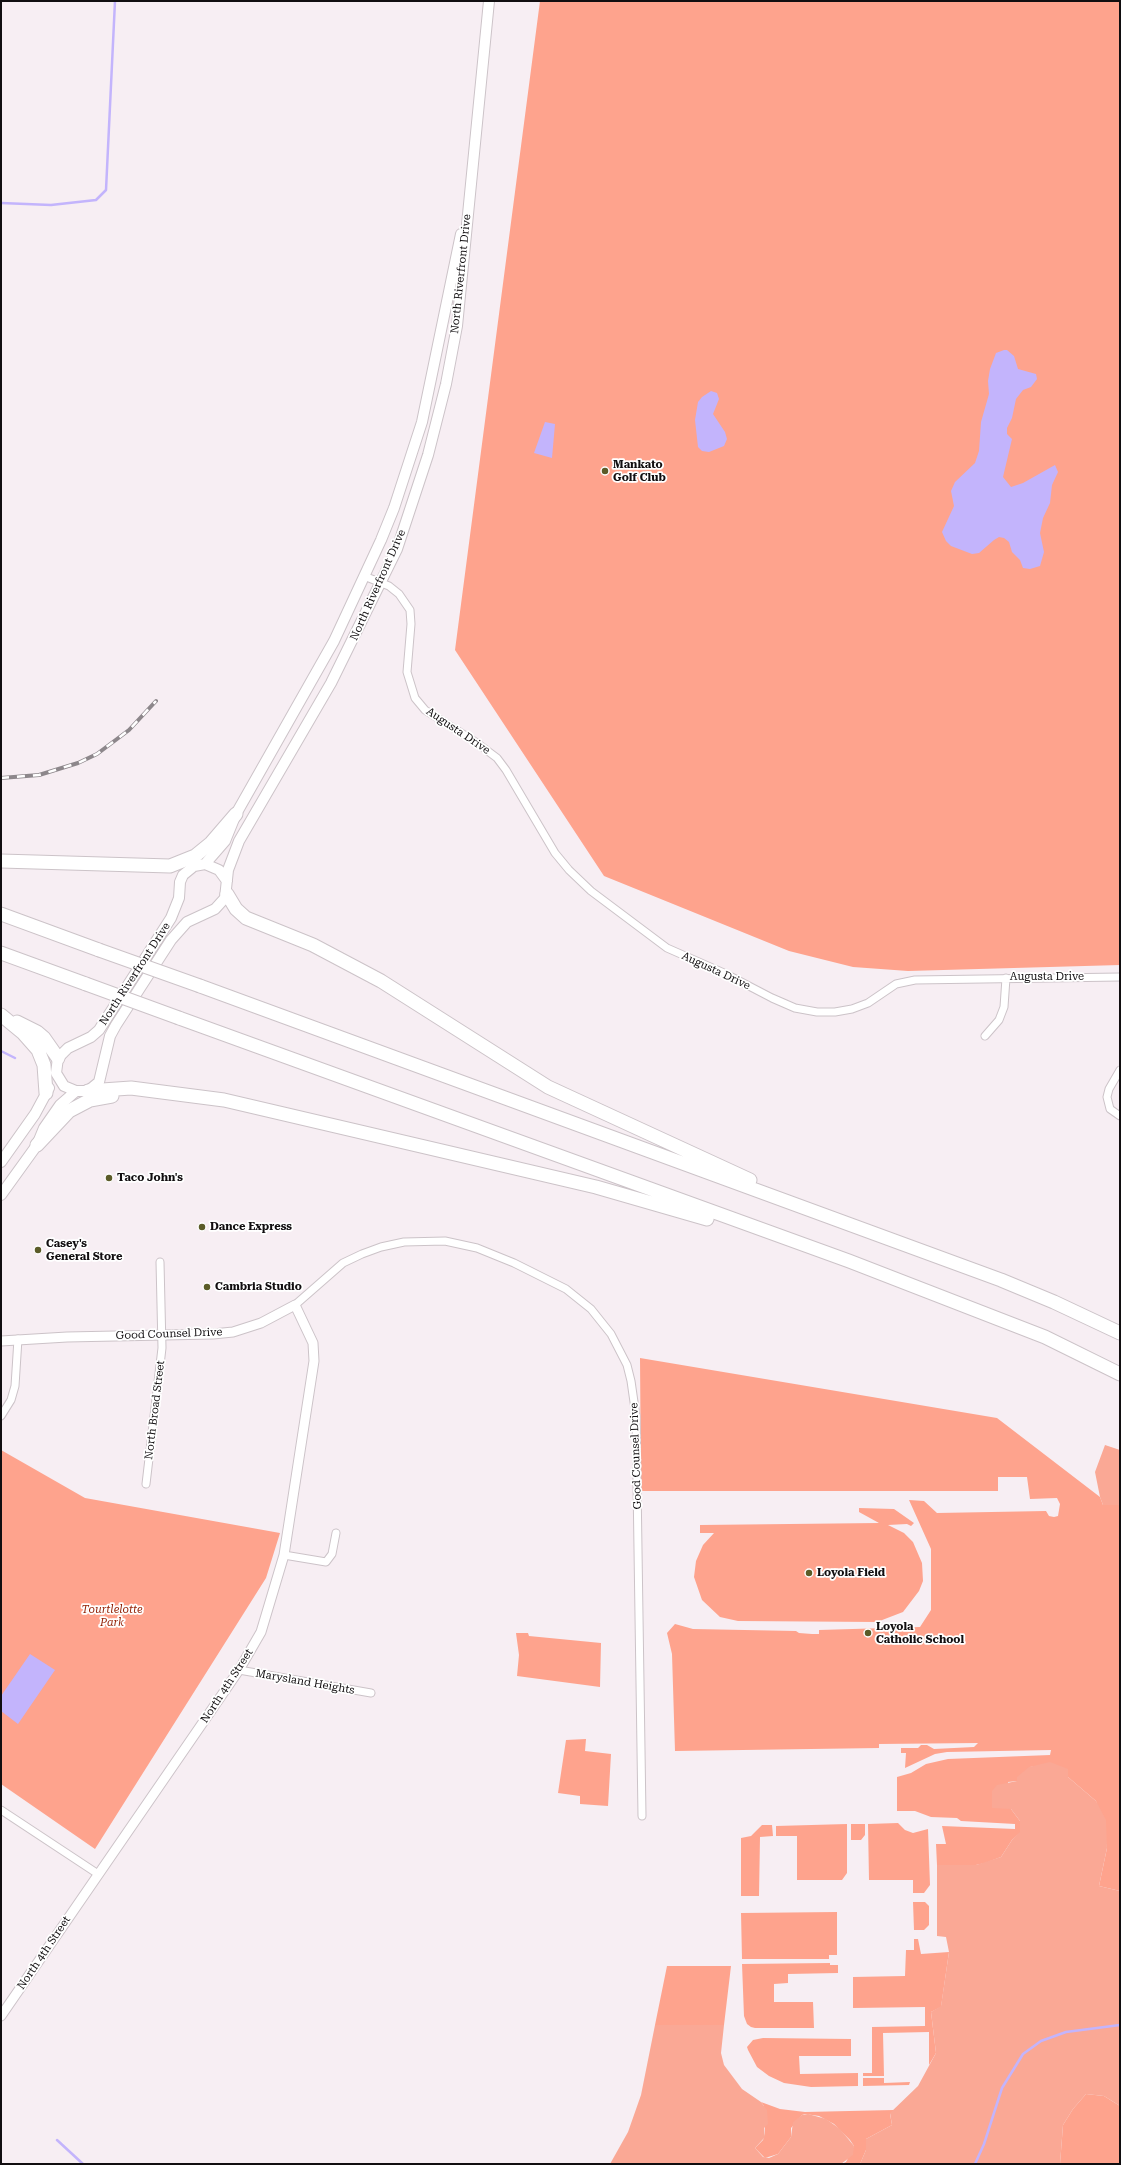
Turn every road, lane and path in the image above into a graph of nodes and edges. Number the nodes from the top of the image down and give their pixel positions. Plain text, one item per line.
1 (489, 1) edge
2 (469, 193) junction
3 (364, 576) junction
4 (379, 582) junction
5 (236, 814) junction
6 (1, 861) edge
7 (194, 864) junction
8 (227, 887) junction
9 (1, 914) edge
10 (1, 953) edge
11 (1120, 977) edge
12 (1006, 978) junction
13 (3, 1016) edge
14 (985, 1036) dead end
15 (58, 1058) junction
16 (1120, 1070) edge
17 (56, 1073) junction
18 (82, 1091) junction
19 (164, 1091) junction
20 (46, 1093) junction
21 (1120, 1116) edge
22 (37, 1145) junction
23 (1, 1162) edge
24 (1, 1195) edge
25 (820, 1214) junction
26 (849, 1261) junction
27 (160, 1262) dead end
28 (295, 1305) junction
29 (1120, 1333) edge
30 (162, 1336) junction
31 (18, 1339) junction
32 (1, 1341) edge
33 (1120, 1374) edge
34 (1, 1416) edge
35 (146, 1484) dead end
36 (336, 1533) dead end
37 (284, 1555) junction
38 (239, 1670) junction
39 (371, 1693) dead end
40 (1, 1810) edge
41 (642, 1816) dead end
42 (98, 1874) junction
43 (1, 2016) edge

1 - 2 main road, North Riverfront Drive
2 - 3 main road, North Riverfront Drive
2 - 4 main road, North Riverfront Drive
3 - 4 street
3 - 5 main road, North Riverfront Drive
4 - 8 main road, North Riverfront Drive
4 - 12 street, Augusta Drive
5 - 7 highway
5 - 7 main road, North Riverfront Drive
6 - 7 highway
7 - 8 main road
7 - 15 main road, North Riverfront Drive
8 - 18 main road, North Riverfront Drive
8 - 25 highway
9 - 25 highway, bridge
10 - 26 highway, bridge
11 - 12 street, Augusta Drive
12 - 14 street
13 - 15 highway
13 - 20 highway
15 - 17 main road
16 - 21 street
17 - 18 main road
17 - 20 main road
18 - 19 highway
18 - 22 main road
19 - 22 highway
19 - 26 highway
20 - 23 main road
22 - 24 main road
25 - 29 highway
26 - 33 highway
27 - 30 street, North Broad Street
28 - 30 street, Good Counsel Drive
28 - 37 street, North 4th Street
28 - 41 street, Good Counsel Drive
30 - 31 street, Good Counsel Drive
30 - 35 street, North Broad Street
31 - 32 street, Good Counsel Drive
31 - 34 street
36 - 37 street
37 - 38 street, North 4th Street
38 - 39 street, Marysland Heights
38 - 42 street, North 4th Street
40 - 42 street
42 - 43 street, North 4th Street

